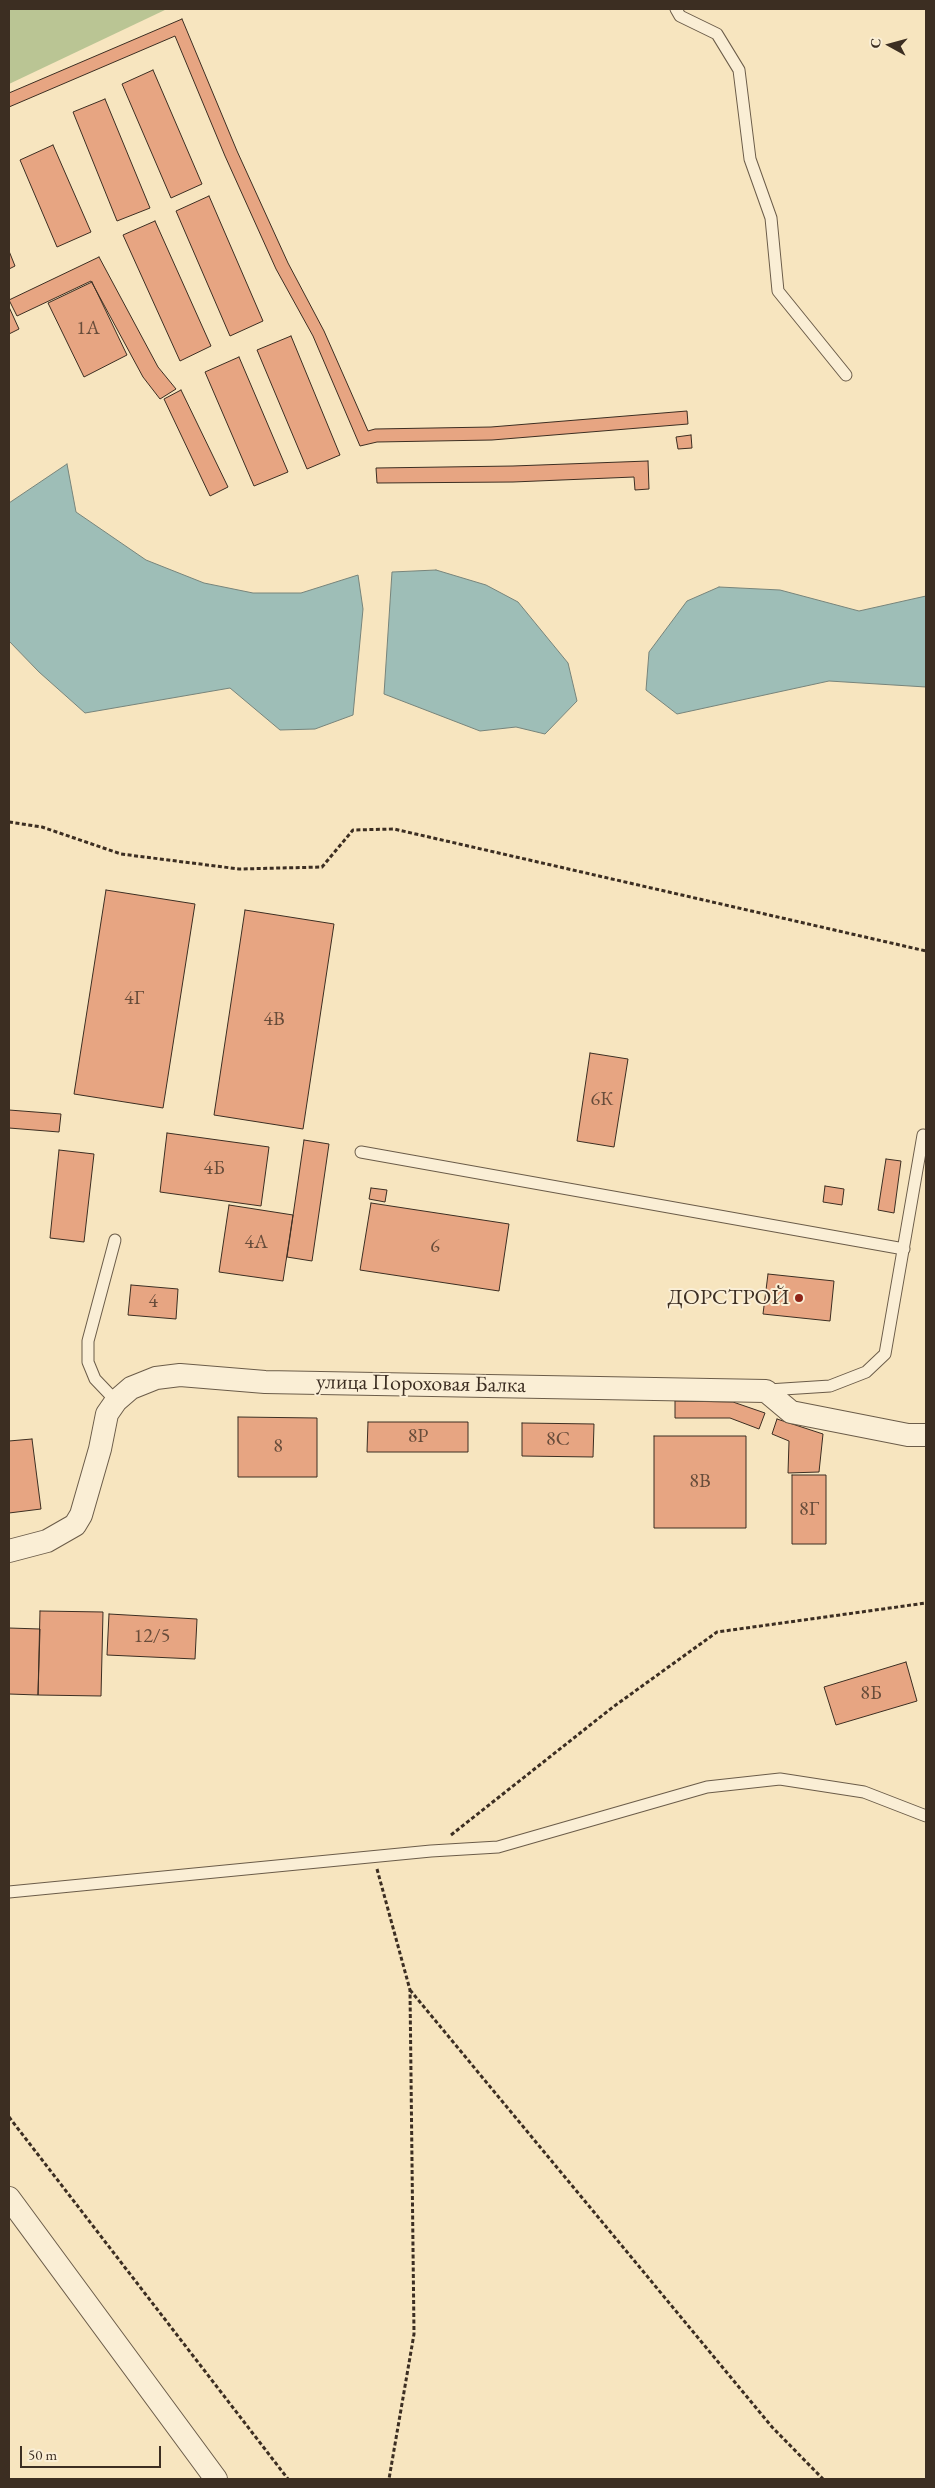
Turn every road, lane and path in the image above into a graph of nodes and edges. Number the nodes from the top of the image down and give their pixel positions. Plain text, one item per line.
1 (676, 9) edge
2 (846, 375) dead end
3 (9, 822) edge
4 (926, 951) edge
5 (923, 1135) dead end
6 (361, 1152) dead end
7 (115, 1240) dead end
8 (904, 1249) junction
9 (766, 1391) junction
10 (116, 1401) junction
11 (926, 1435) edge
12 (9, 1551) edge
13 (926, 1603) edge
14 (926, 1816) edge
15 (431, 1851) junction
16 (374, 1856) junction
17 (9, 1892) edge
18 (410, 1990) junction
19 (9, 2117) edge
20 (9, 2198) edge
21 (216, 2479) edge
22 (288, 2479) edge
23 (389, 2479) edge
24 (823, 2479) edge

1 - 2 lane
3 - 4 path
5 - 8 lane
6 - 8 lane
7 - 10 lane
8 - 9 lane
9 - 10 street, улица Пороховая Балка
9 - 11 street
10 - 12 street, улица Пороховая Балка
13 - 15 path
14 - 15 lane
15 - 16 lane
16 - 17 lane
16 - 18 path
18 - 23 path
18 - 24 path
19 - 22 path
20 - 21 street

